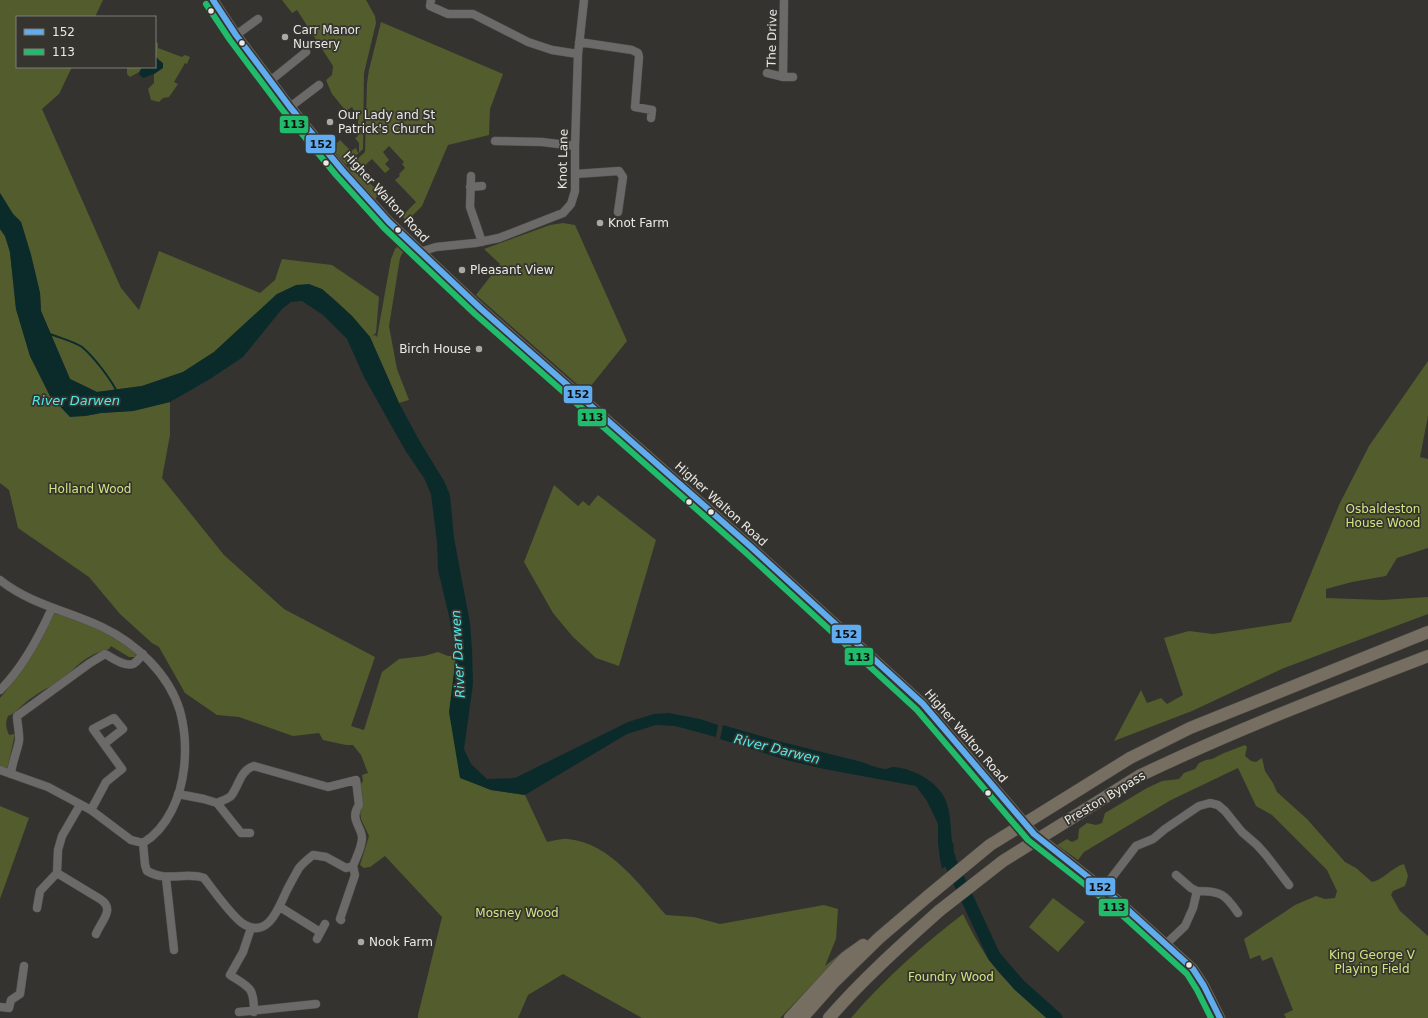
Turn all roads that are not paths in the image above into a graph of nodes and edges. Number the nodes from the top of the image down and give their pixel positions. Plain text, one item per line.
1 (213, 0) edge
2 (431, 0) edge
3 (584, 0) edge
4 (784, 0) edge
5 (258, 19) dead end
6 (236, 35) junction
7 (579, 42) junction
8 (306, 52) dead end
9 (578, 54) junction
10 (767, 73) dead end
11 (783, 77) junction
12 (793, 77) dead end
13 (270, 81) junction
14 (319, 85) dead end
15 (290, 107) junction
16 (651, 118) dead end
17 (495, 140) dead end
18 (575, 146) junction
19 (575, 174) junction
20 (471, 176) dead end
21 (470, 186) junction
22 (482, 186) dead end
23 (618, 212) dead end
24 (482, 242) junction
25 (420, 252) junction
26 (0, 580) edge
27 (52, 608) junction
28 (1428, 632) edge
29 (143, 654) junction
30 (1428, 656) edge
31 (0, 690) edge
32 (104, 744) dead end
33 (0, 770) edge
34 (11, 774) junction
35 (178, 794) junction
36 (216, 803) junction
37 (80, 805) junction
38 (91, 810) junction
39 (250, 833) dead end
40 (143, 843) junction
41 (353, 866) junction
42 (57, 873) junction
43 (1176, 875) dead end
44 (166, 878) junction
45 (1289, 886) dead end
46 (1103, 889) junction
47 (1197, 891) junction
48 (280, 907) junction
49 (36, 908) dead end
50 (1238, 913) dead end
51 (904, 917) junction
52 (341, 920) dead end
53 (251, 928) junction
54 (321, 932) dead end
55 (96, 934) dead end
56 (1166, 944) junction
57 (174, 950) dead end
58 (24, 966) dead end
59 (316, 1004) dead end
60 (0, 1007) edge
61 (239, 1012) dead end
62 (254, 1012) junction
63 (790, 1018) edge
64 (802, 1018) edge
65 (829, 1018) edge
66 (1220, 1018) edge

1 - 6 main road, Higher Walton Road
2 - 9 street
3 - 7 street, Knot Lane
4 - 11 street, The Drive
5 - 6 street
6 - 13 main road, Higher Walton Road
7 - 9 street, Knot Lane
7 - 16 street
8 - 13 street
9 - 18 street, Knot Lane
10 - 11 street
11 - 12 street
13 - 15 main road, Higher Walton Road
14 - 15 street
15 - 25 main road, Higher Walton Road
17 - 18 street
18 - 19 street, Knot Lane
19 - 23 street
19 - 24 street, Knot Lane
20 - 21 street
21 - 22 street
21 - 24 street
24 - 25 street, Knot Lane
25 - 46 main road, Higher Walton Road
26 - 27 street
27 - 29 street
27 - 31 street
28 - 51 highway, Preston Bypass, bridge
29 - 34 street
29 - 35 street
30 - 65 highway, Preston Bypass, bridge
32 - 38 street
33 - 34 street
34 - 37 street
35 - 36 street
35 - 40 street
36 - 39 street
36 - 41 street
37 - 38 street
37 - 42 street
38 - 40 street
40 - 44 street
41 - 48 street
41 - 52 street
42 - 49 street
42 - 55 street
43 - 47 street
44 - 53 street
44 - 57 street
45 - 46 street
46 - 56 main road, Higher Walton Road
47 - 50 street
47 - 56 street
48 - 53 street
48 - 54 street
51 - 63 highway
51 - 64 highway
53 - 62 street
56 - 66 main road, Higher Walton Road
58 - 60 street
59 - 62 street
61 - 62 street

